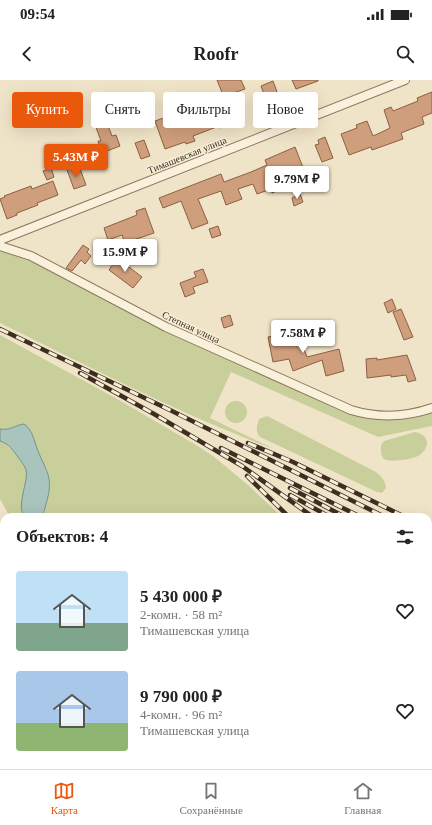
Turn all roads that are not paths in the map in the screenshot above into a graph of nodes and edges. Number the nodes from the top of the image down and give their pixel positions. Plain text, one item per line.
1 (405, 80) edge
2 (0, 240) edge
3 (0, 246) edge
4 (432, 408) edge

1 - 2 street, Тимашевская улица
3 - 4 street, Степная улица

